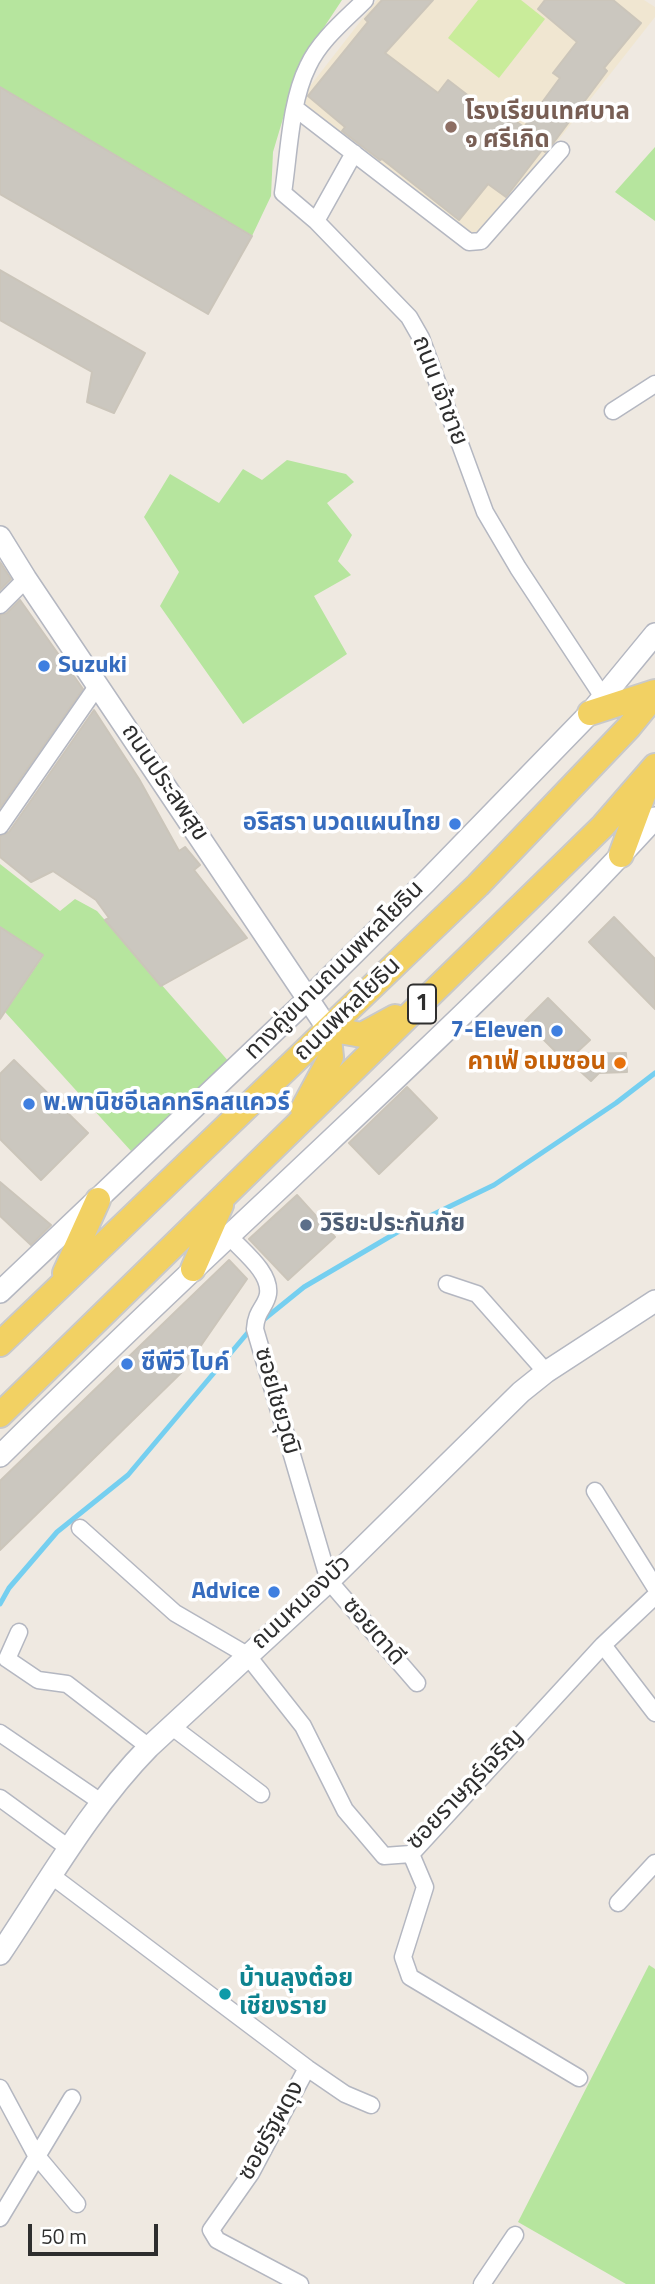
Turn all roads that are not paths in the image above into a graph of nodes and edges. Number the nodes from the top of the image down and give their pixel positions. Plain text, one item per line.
1 (365, 0) edge
2 (295, 108) junction
3 (561, 149) dead end
4 (354, 153) junction
5 (316, 221) junction
6 (655, 384) edge
7 (613, 411) dead end
8 (0, 537) edge
9 (26, 579) junction
10 (0, 605) edge
11 (655, 634) edge
12 (98, 685) junction
13 (655, 693) edge
14 (596, 705) junction
15 (654, 767) edge
16 (655, 818) edge
17 (0, 826) edge
18 (621, 855) junction
19 (308, 999) junction
20 (425, 1001) junction
21 (328, 1029) junction
22 (293, 1128) junction
23 (225, 1194) junction
24 (98, 1200) junction
25 (229, 1236) junction
26 (193, 1269) junction
27 (447, 1284) dead end
28 (59, 1286) junction
29 (0, 1292) edge
30 (655, 1301) edge
31 (0, 1344) edge
32 (545, 1372) junction
33 (0, 1415) edge
34 (0, 1456) edge
35 (595, 1491) dead end
36 (80, 1528) dead end
37 (329, 1581) junction
38 (655, 1587) edge
39 (655, 1596) edge
40 (19, 1632) dead end
41 (603, 1645) junction
42 (247, 1655) junction
43 (417, 1684) dead end
44 (655, 1713) edge
45 (171, 1726) junction
46 (0, 1734) edge
47 (149, 1746) junction
48 (261, 1794) dead end
49 (0, 1798) edge
50 (101, 1802) junction
51 (70, 1849) junction
52 (411, 1854) junction
53 (655, 1863) edge
54 (52, 1876) junction
55 (618, 1903) dead end
56 (0, 1954) edge
57 (307, 2068) junction
58 (579, 2078) dead end
59 (0, 2088) edge
60 (72, 2098) dead end
61 (371, 2105) dead end
62 (36, 2155) junction
63 (77, 2204) dead end
64 (0, 2218) edge
65 (515, 2235) dead end
66 (300, 2284) edge
67 (482, 2284) edge

1 - 2 street, ถนน เจ้าชาย
2 - 4 street
2 - 5 street, ถนน เจ้าชาย
3 - 4 street
4 - 5 street
5 - 14 street, ถนน เจ้าชาย
6 - 7 street
8 - 9 main road, ถนนประสพสุข
9 - 10 street
9 - 12 main road, ถนนประสพสุข
11 - 14 main road, ทางคู่ขนานถนนพหลโยธิน
12 - 17 street
12 - 19 main road, ถนนประสพสุข
13 - 14 main road
13 - 21 main road, ถนนพหลโยธิน / 1
14 - 19 main road, ทางคู่ขนานถนนพหลโยธิน
15 - 18 main road
15 - 20 main road, ถนนพหลโยธิน / 1
16 - 18 main road, 1
18 - 25 main road, 1
19 - 21 main road, ถนนประสพสุข
19 - 24 main road, ทางคู่ขนานถนนพหลโยธิน
20 - 21 main road
20 - 22 main road, ถนนพหลโยธิน / 1
21 - 22 main road
21 - 28 main road, ถนนพหลโยธิน / 1
22 - 23 main road, ถนนพหลโยธิน / 1
23 - 26 main road
23 - 33 main road, ถนนพหลโยธิน / 1
24 - 28 main road
24 - 29 main road, ทางคู่ขนานถนนพหลโยธิน
25 - 26 main road, 1
25 - 37 street, ซอยไชยวุฒิ
26 - 34 main road, 1
27 - 32 street
28 - 31 main road, ถนนพหลโยธิน / 1
30 - 32 main road, ถนนหนองบัว
32 - 37 main road, ถนนหนองบัว
35 - 38 street
36 - 42 street
37 - 42 main road, ถนนหนองบัว
37 - 43 street, ซอยตาดี
39 - 41 street, ซอยราษฎร์เจริญ
40 - 47 street
41 - 44 street
41 - 52 street, ซอยราษฎร์เจริญ
42 - 45 main road, ถนนหนองบัว
42 - 52 street, ซอยราษฎร์เจริญ
45 - 47 main road, ถนนหนองบัว
45 - 48 street
46 - 50 street
47 - 50 main road, ถนนหนองบัว
49 - 51 street
50 - 51 main road, ถนนหนองบัว
51 - 54 main road, ถนนหนองบัว
52 - 58 street
53 - 55 street
54 - 56 main road, ถนนหนองบัว
54 - 57 street, ซอยรัฐผดุง
57 - 61 street
57 - 66 street, ซอยรัฐผดุง
59 - 62 street
60 - 62 street
62 - 63 street
62 - 64 street
65 - 67 street

